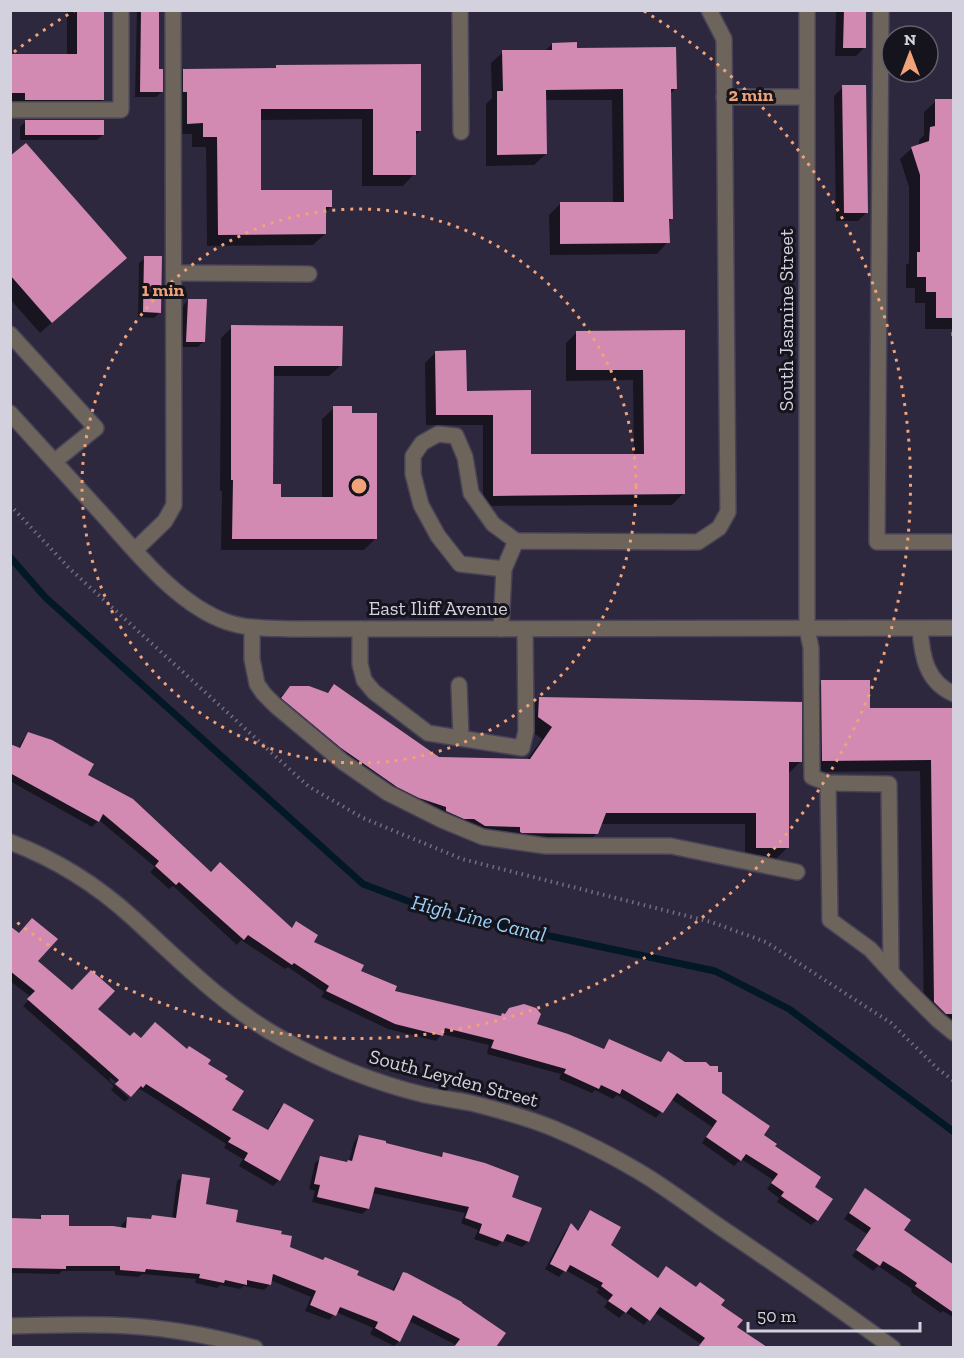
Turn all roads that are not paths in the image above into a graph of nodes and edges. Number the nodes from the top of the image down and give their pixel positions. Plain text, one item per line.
1 (121, 10) edge
2 (173, 10) edge
3 (460, 10) edge
4 (709, 10) edge
5 (807, 10) edge
6 (881, 10) edge
7 (724, 97) junction
8 (807, 97) junction
9 (10, 110) edge
10 (461, 132) dead end
11 (174, 273) junction
12 (309, 274) dead end
13 (10, 334) edge
14 (10, 412) edge
15 (55, 461) junction
16 (516, 541) junction
17 (954, 542) edge
18 (135, 550) junction
19 (504, 569) junction
20 (252, 627) junction
21 (920, 628) junction
22 (954, 628) edge
23 (360, 629) junction
24 (501, 629) junction
25 (525, 629) junction
26 (807, 629) junction
27 (459, 685) dead end
28 (954, 694) edge
29 (461, 738) junction
30 (828, 783) junction
31 (10, 842) edge
32 (796, 872) dead end
33 (891, 972) junction
34 (954, 1033) edge
35 (10, 1326) edge
36 (255, 1347) edge
37 (893, 1347) edge

1 - 9 street
2 - 11 street
3 - 10 street
4 - 7 street
5 - 8 street, South Jasmine Street
6 - 17 street
7 - 8 street
7 - 16 street
8 - 26 street, South Jasmine Street
11 - 12 street
11 - 18 street
13 - 15 street
14 - 15 street, East Iliff Avenue
15 - 18 street, East Iliff Avenue
16 - 19 street
16 - 19 street
18 - 20 street, East Iliff Avenue
19 - 24 street
20 - 23 street, East Iliff Avenue
20 - 32 street
21 - 22 street, East Iliff Avenue
21 - 26 street, East Iliff Avenue
21 - 28 street
23 - 24 street, East Iliff Avenue
23 - 29 street
24 - 25 street, East Iliff Avenue
25 - 26 street, East Iliff Avenue
25 - 29 street
26 - 30 street, South Jasmine Street
27 - 29 street
30 - 33 street
30 - 33 street
31 - 37 street, South Leyden Street
33 - 34 street
35 - 36 street

